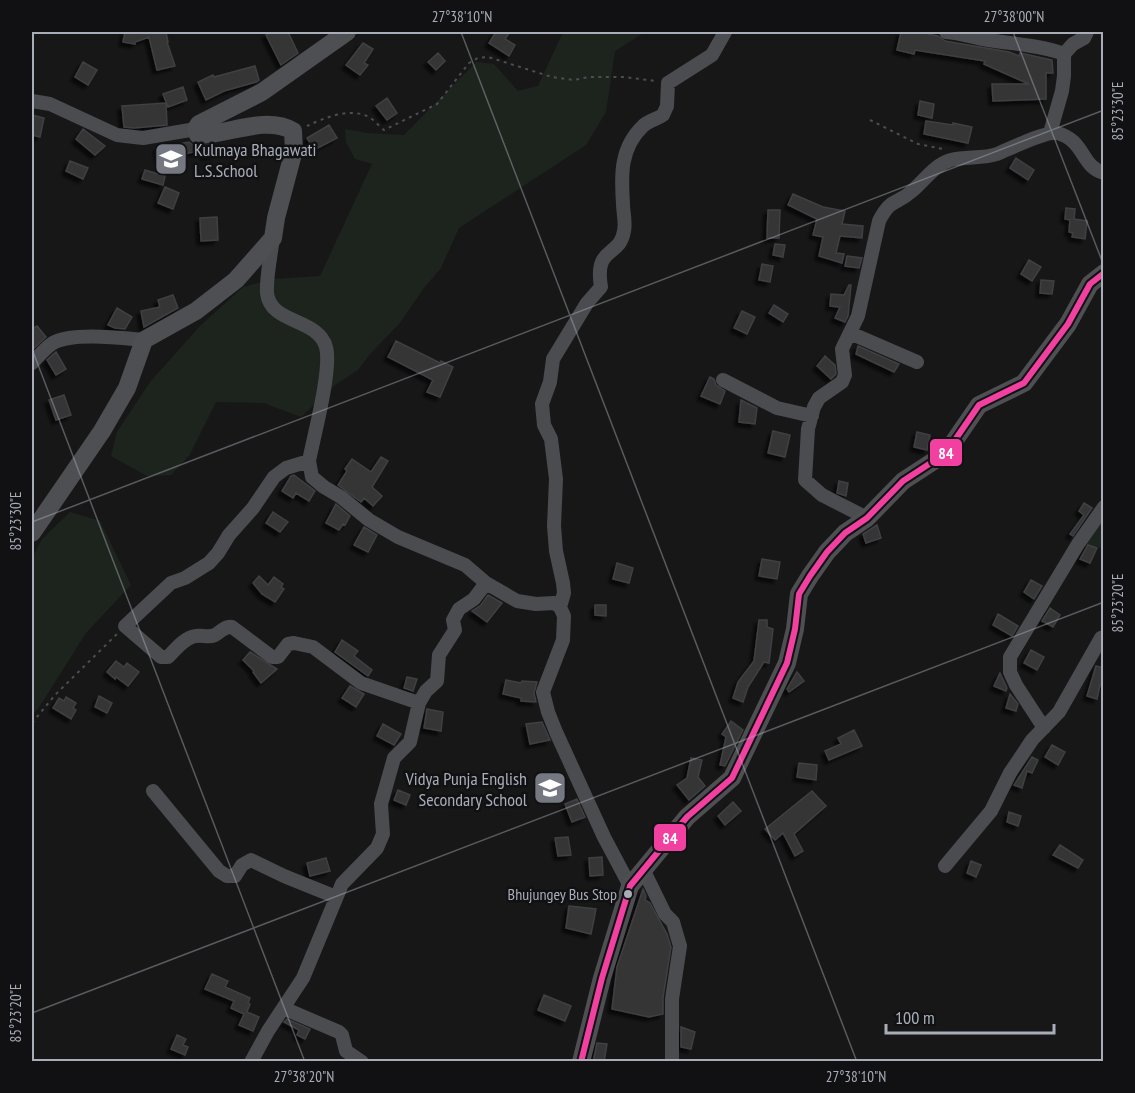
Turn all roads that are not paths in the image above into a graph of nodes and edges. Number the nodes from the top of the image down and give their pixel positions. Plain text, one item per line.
1 (347, 32) edge
2 (725, 32) edge
3 (946, 32) edge
4 (1087, 32) edge
5 (1064, 54) junction
6 (32, 101) edge
7 (196, 129) junction
8 (1050, 133) junction
9 (1104, 173) edge
10 (273, 238) junction
11 (1104, 273) edge
12 (850, 333) junction
13 (144, 340) junction
14 (917, 362) dead end
15 (32, 363) edge
16 (723, 380) dead end
17 (812, 416) junction
18 (309, 461) junction
19 (1104, 507) edge
20 (867, 518) junction
21 (32, 533) edge
22 (486, 583) junction
23 (560, 607) junction
24 (1104, 637) edge
25 (419, 704) junction
26 (1044, 728) junction
27 (153, 790) dead end
28 (945, 866) dead end
29 (643, 870) junction
30 (630, 886) junction
31 (336, 897) junction
32 (283, 1008) junction
33 (251, 1062) edge
34 (362, 1062) edge
35 (581, 1062) edge
36 (672, 1062) edge

1 - 7 main road
2 - 23 street
3 - 5 street
4 - 5 street
5 - 8 street
6 - 7 street
7 - 10 main road
8 - 9 street
8 - 12 street
10 - 13 main road
10 - 18 street
11 - 20 main road
12 - 14 street
12 - 17 street
13 - 15 street
13 - 21 main road
16 - 17 street
17 - 20 street
18 - 22 street
18 - 25 street
19 - 26 street
20 - 29 main road
22 - 23 street
22 - 25 street
23 - 30 street
24 - 26 street
25 - 31 street
26 - 28 street
27 - 31 street
29 - 30 main road
29 - 36 street
30 - 35 main road
31 - 32 street
32 - 33 street
32 - 34 street

